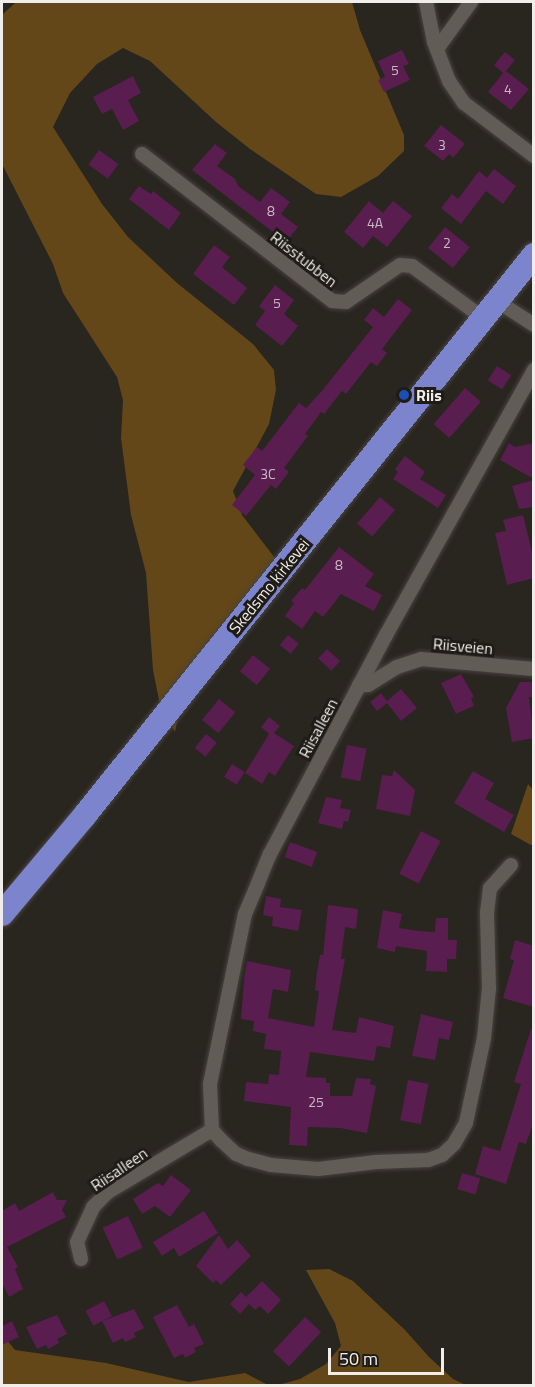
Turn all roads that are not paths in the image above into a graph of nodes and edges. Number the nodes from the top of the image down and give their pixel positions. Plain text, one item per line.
1 (426, 2) edge
2 (471, 2) edge
3 (437, 49) junction
4 (142, 154) dead end
5 (534, 156) edge
6 (534, 255) edge
7 (490, 310) junction
8 (534, 326) edge
9 (534, 370) edge
10 (534, 669) edge
11 (359, 685) junction
12 (511, 865) dead end
13 (2, 914) edge
14 (212, 1130) junction
15 (81, 1259) dead end

1 - 3 street
2 - 3 street
3 - 5 street
4 - 7 street, Riisstubben
6 - 7 highway, Skedsmo kirkevei
7 - 8 street
7 - 13 highway, Skedsmo kirkevei
9 - 11 street, Riisalleen
10 - 11 street, Riisveien
11 - 14 street, Riisalleen
12 - 14 street
14 - 15 street, Riisalleen

